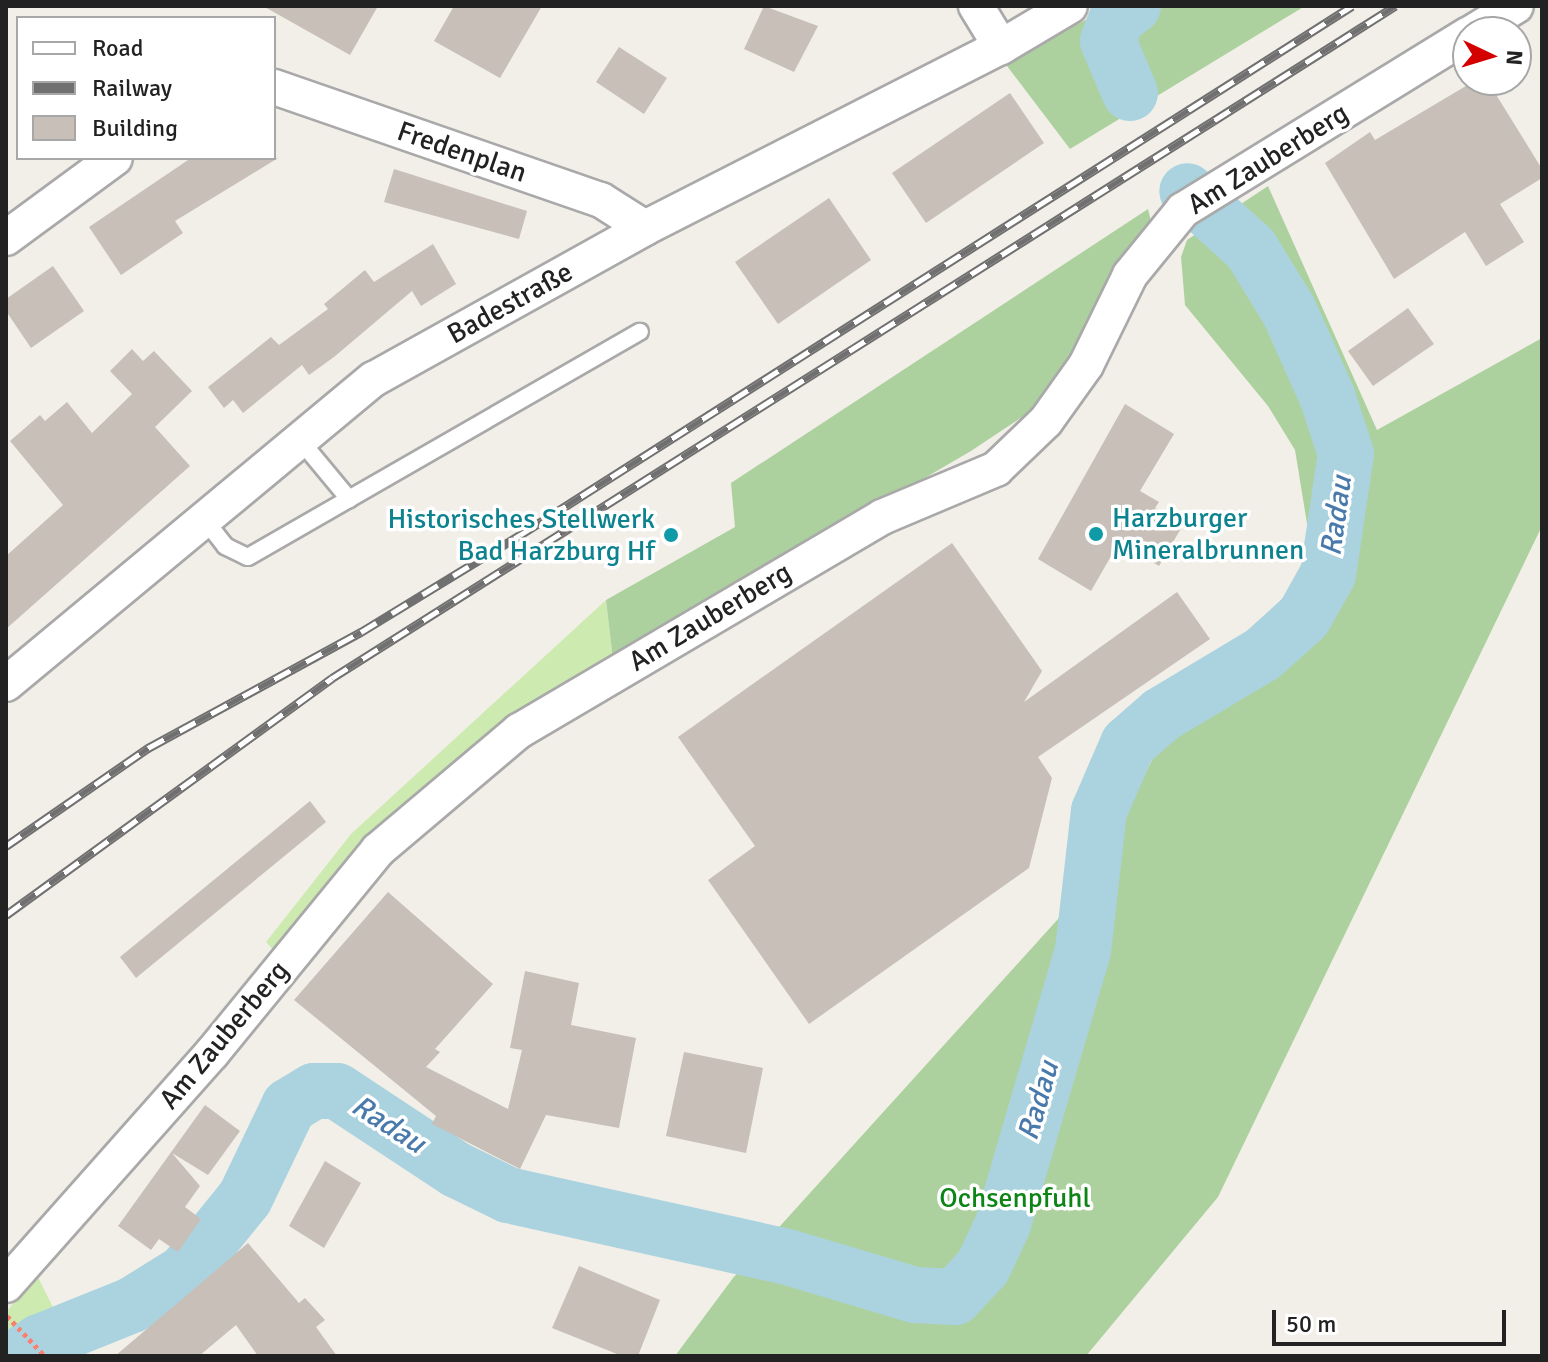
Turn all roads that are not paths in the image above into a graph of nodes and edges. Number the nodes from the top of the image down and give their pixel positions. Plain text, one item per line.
1 (976, 6) edge
2 (1070, 6) edge
3 (1452, 45) edge
4 (1001, 47) junction
5 (276, 88) edge
6 (112, 160) edge
7 (645, 228) junction
8 (6, 238) edge
9 (640, 332) dead end
10 (300, 440) junction
11 (349, 499) junction
12 (205, 520) junction
13 (6, 684) edge
14 (6, 1285) edge

1 - 4 street
2 - 4 street, Badestraße
3 - 14 street, Am Zauberberg
4 - 7 street, Badestraße
5 - 7 street, Fredenplan
6 - 8 street
7 - 10 street, Badestraße
9 - 11 lane
10 - 11 lane
10 - 12 street, Badestraße
11 - 12 lane
12 - 13 street, Badestraße

